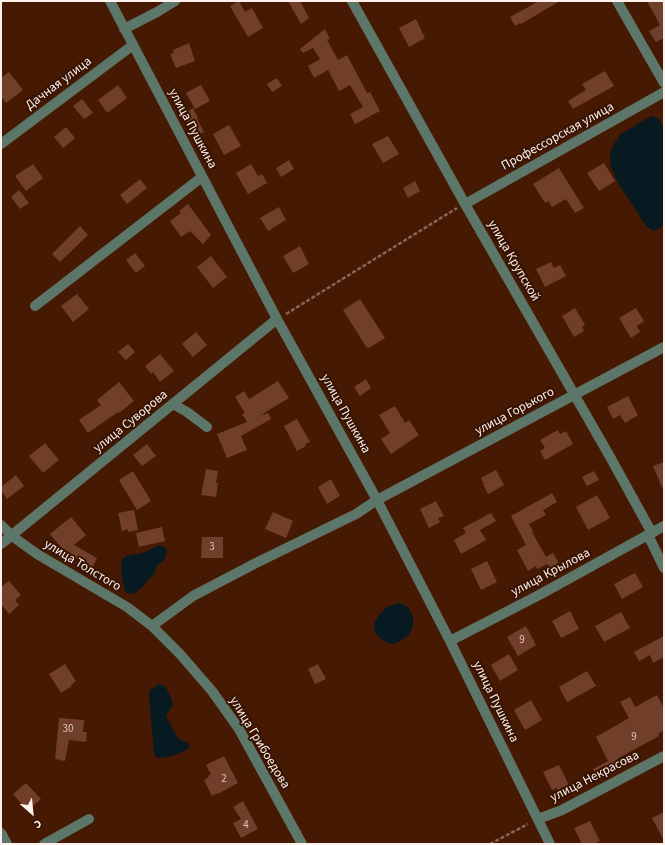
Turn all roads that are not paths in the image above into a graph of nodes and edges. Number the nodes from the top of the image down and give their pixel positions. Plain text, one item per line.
1 (110, 1) edge
2 (175, 1) edge
3 (352, 1) edge
4 (617, 1) edge
5 (124, 29) junction
6 (133, 45) junction
7 (664, 83) edge
8 (664, 92) edge
9 (1, 144) edge
10 (202, 177) junction
11 (465, 204) junction
12 (35, 306) dead end
13 (277, 319) junction
14 (664, 347) edge
15 (575, 395) junction
16 (173, 404) junction
17 (207, 427) dead end
18 (378, 500) junction
19 (1, 525) edge
20 (664, 526) edge
21 (650, 534) junction
22 (12, 536) junction
23 (1, 544) edge
24 (664, 568) edge
25 (152, 626) junction
26 (450, 641) junction
27 (664, 756) edge
28 (89, 819) dead end
29 (538, 819) junction
30 (1, 833) edge
31 (7, 844) edge
32 (44, 844) edge
33 (302, 844) edge
34 (550, 844) edge

1 - 5 street, улица Пушкина
2 - 5 street
3 - 11 street, улица Крупской
4 - 7 street
5 - 6 street, улица Пушкина
6 - 9 street, Дачная улица
6 - 10 street, улица Пушкина
8 - 11 street, Профессорская улица
10 - 12 street
10 - 13 street, улица Пушкина
11 - 15 street, улица Крупской
13 - 16 street, улица Суворова
13 - 18 street, улица Пушкина
14 - 15 street, улица Горького
15 - 18 street, улица Горького
15 - 21 street, улица Крупской
16 - 17 street
16 - 22 street, улица Суворова
18 - 25 street, улица Горького
18 - 26 street, улица Пушкина
19 - 22 street, улица Толстого
20 - 21 street, улица Крылова
21 - 24 street, улица Крупской
21 - 26 street, улица Крылова
22 - 23 street, улица Суворова
22 - 25 street, улица Толстого
25 - 33 street, улица Грибоедова
26 - 29 street, улица Пушкина
27 - 29 street, улица Некрасова
28 - 32 street
29 - 34 street, улица Пушкина
30 - 31 street

